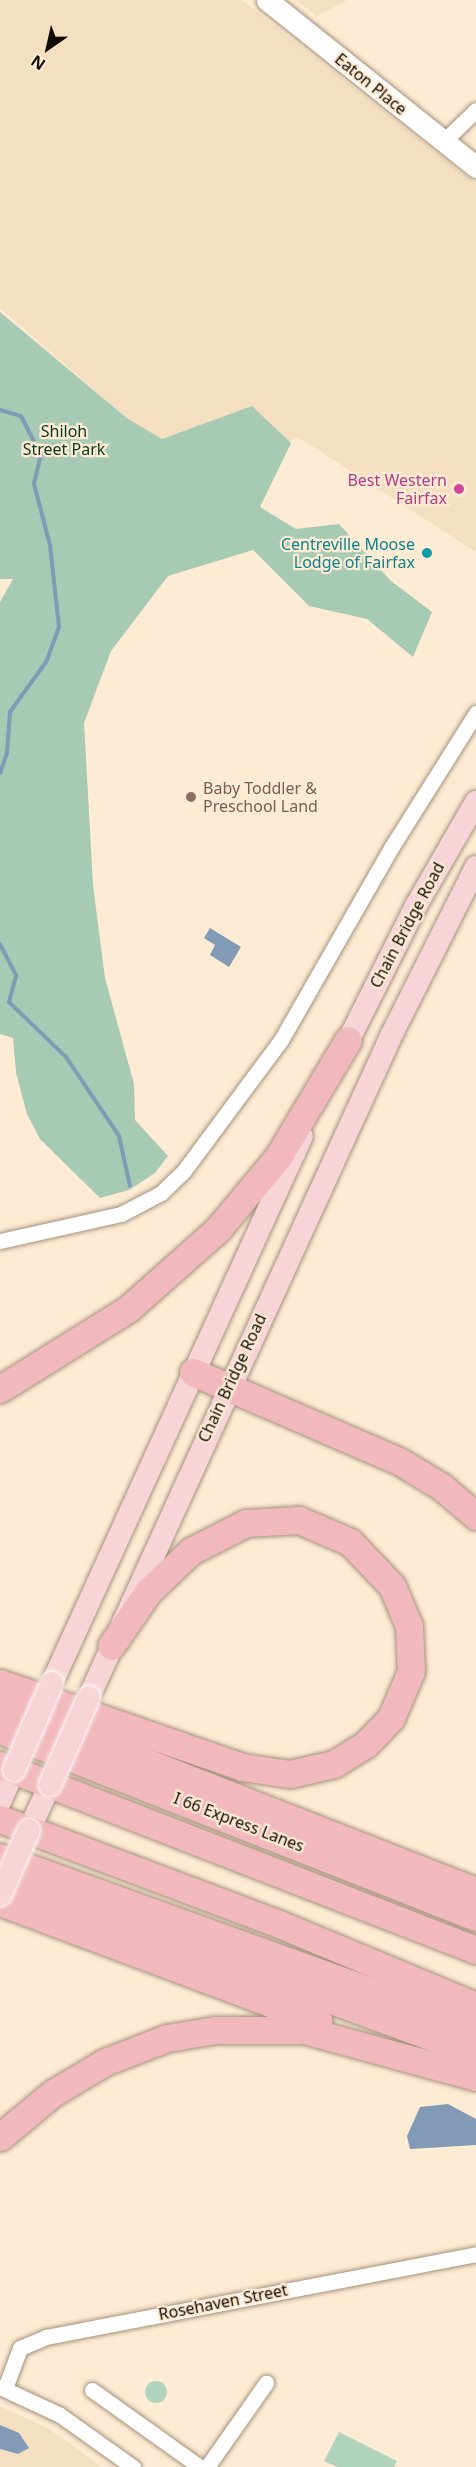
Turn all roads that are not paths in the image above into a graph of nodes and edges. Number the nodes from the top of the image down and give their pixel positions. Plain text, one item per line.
1 (267, 0) edge
2 (476, 110) edge
3 (443, 142) junction
4 (476, 167) edge
5 (476, 713) edge
6 (476, 802) edge
7 (476, 867) edge
8 (348, 1040) junction
9 (0, 1241) edge
10 (193, 1372) junction
11 (228, 1386) junction
12 (0, 1389) edge
13 (476, 1516) edge
14 (111, 1646) junction
15 (0, 1683) edge
16 (0, 1705) edge
17 (0, 1731) edge
18 (7, 1768) edge
19 (50, 1785) junction
20 (0, 1802) edge
21 (0, 1819) edge
22 (29, 1830) junction
23 (0, 1857) edge
24 (0, 1879) edge
25 (476, 1892) edge
26 (0, 1895) edge
27 (0, 1902) edge
28 (476, 1917) edge
29 (476, 1950) edge
30 (476, 2006) edge
31 (476, 2029) edge
32 (476, 2053) edge
33 (476, 2077) edge
34 (0, 2137) edge
35 (476, 2254) edge
36 (266, 2383) dead end
37 (2, 2388) edge
38 (92, 2390) dead end
39 (133, 2467) edge
40 (200, 2467) edge
41 (207, 2467) edge

1 - 3 street, Eaton Place
2 - 3 street
3 - 4 street, Eaton Place
5 - 9 street
6 - 8 main road, Chain Bridge Road
7 - 11 main road, Chain Bridge Road
8 - 10 main road, Chain Bridge Road
8 - 12 highway
10 - 11 highway
10 - 18 main road, Chain Bridge Road, bridge
11 - 13 highway
11 - 14 main road, Chain Bridge Road
14 - 15 highway
14 - 19 main road, Chain Bridge Road, bridge
16 - 25 highway
17 - 28 highway, I 66 Express Lanes
18 - 19 highway
18 - 20 main road, Chain Bridge Road
19 - 22 main road, Chain Bridge Road
19 - 29 highway
21 - 22 highway
22 - 26 main road, Chain Bridge Road, bridge
22 - 30 highway
23 - 31 highway
24 - 32 highway
27 - 33 highway
33 - 34 highway
35 - 37 street, Rosehaven Street
36 - 41 street
37 - 39 street
38 - 40 street

